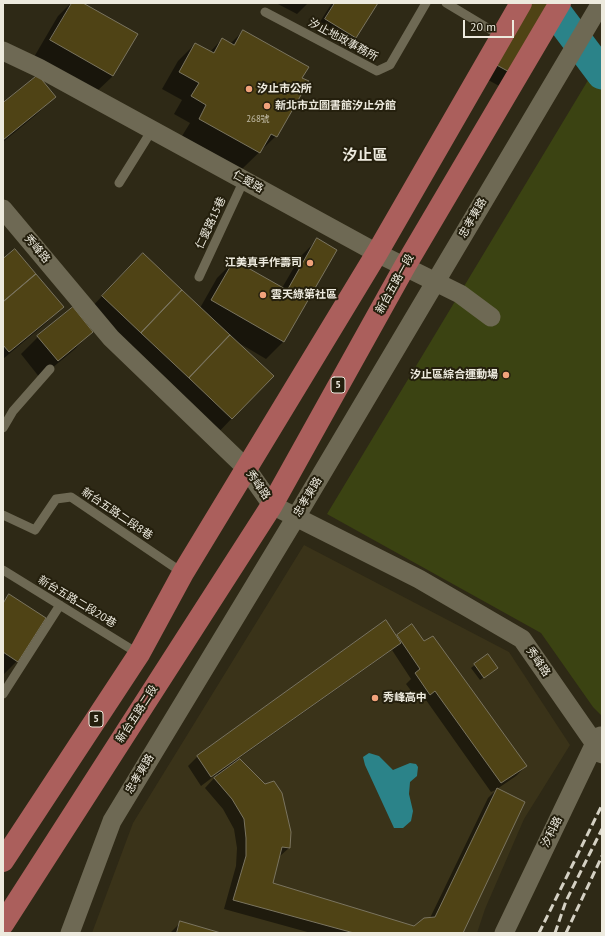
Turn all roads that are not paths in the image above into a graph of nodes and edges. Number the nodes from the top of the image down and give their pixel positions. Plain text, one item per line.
1 (426, 3) edge
2 (446, 3) edge
3 (520, 3) edge
4 (560, 3) edge
5 (601, 3) edge
6 (265, 12) dead end
7 (502, 36) junction
8 (3, 51) edge
9 (152, 130) junction
10 (244, 180) junction
11 (119, 183) dead end
12 (3, 209) edge
13 (377, 253) junction
14 (405, 266) junction
15 (199, 277) dead end
16 (436, 282) junction
17 (491, 317) dead end
18 (50, 369) dead end
19 (3, 428) edge
20 (246, 468) junction
21 (272, 505) junction
22 (3, 515) edge
23 (296, 517) junction
24 (3, 570) edge
25 (183, 573) junction
26 (60, 605) junction
27 (139, 654) junction
28 (3, 694) edge
29 (600, 743) edge
30 (3, 861) edge
31 (3, 924) edge
32 (70, 933) edge
33 (504, 933) edge

1 - 6 lane, 汐止地政事務所
2 - 7 lane
3 - 7 main road, 5
4 - 14 main road, 新台五路一段 / 5
5 - 16 street, 忠孝東路
7 - 13 main road, 5
8 - 9 street, 仁愛路
9 - 10 street, 仁愛路
9 - 11 lane
10 - 13 street, 仁愛路
10 - 15 lane, 仁愛路15巷
12 - 20 street, 秀峰路
13 - 14 street, 仁愛路
13 - 20 main road, 5
14 - 16 street, 仁愛路
14 - 21 main road, 新台五路一段 / 5
16 - 17 street, 仁愛路
16 - 23 street, 忠孝東路
18 - 19 lane
20 - 21 street, 秀峰路
20 - 25 main road, 5
21 - 23 street, 秀峰路
21 - 31 main road, 新台五路二段 / 5
22 - 25 lane, 新台五路二段8巷
23 - 29 street, 秀峰路
23 - 32 street, 忠孝東路
24 - 26 lane, 新台五路二段20巷
25 - 27 main road, 5
26 - 27 lane, 新台五路二段20巷
26 - 28 lane
27 - 30 main road, 5
29 - 33 street, 汐科路

